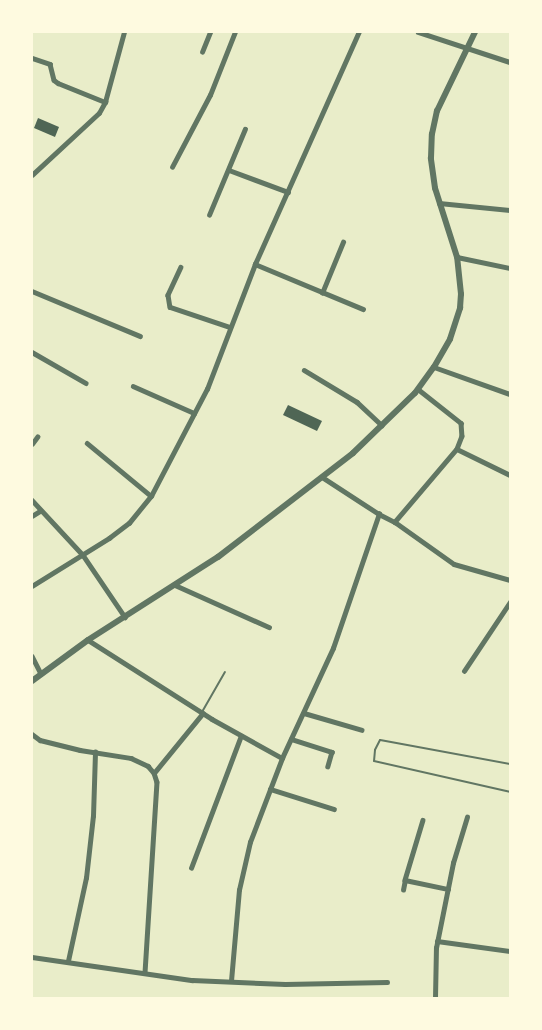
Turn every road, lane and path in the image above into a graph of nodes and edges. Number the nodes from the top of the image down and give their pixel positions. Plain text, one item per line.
1 (124, 32) edge
2 (210, 32) edge
3 (235, 32) edge
4 (359, 32) edge
5 (418, 32) edge
6 (475, 32) edge
7 (465, 49) junction
8 (202, 52) dead end
9 (32, 58) edge
10 (510, 62) edge
11 (105, 102) junction
12 (245, 129) dead end
13 (172, 167) dead end
14 (229, 170) junction
15 (32, 175) edge
16 (288, 192) junction
17 (439, 203) junction
18 (510, 210) edge
19 (209, 215) dead end
20 (343, 242) dead end
21 (457, 257) junction
22 (255, 264) junction
23 (181, 267) dead end
24 (510, 268) edge
25 (32, 291) edge
26 (322, 293) junction
27 (363, 309) dead end
28 (230, 327) junction
29 (140, 336) dead end
30 (32, 352) edge
31 (434, 367) junction
32 (304, 370) dead end
33 (86, 383) dead end
34 (133, 386) dead end
35 (418, 388) junction
36 (510, 394) edge
37 (194, 413) junction
38 (382, 425) junction
39 (37, 437) dead end
40 (87, 443) dead end
41 (32, 444) edge
42 (457, 449) junction
43 (510, 475) edge
44 (322, 477) junction
45 (151, 496) junction
46 (32, 500) edge
47 (40, 511) junction
48 (379, 514) junction
49 (32, 516) edge
50 (395, 522) junction
51 (83, 555) junction
52 (510, 580) edge
53 (175, 585) junction
54 (32, 586) edge
55 (510, 602) edge
56 (125, 617) junction
57 (269, 627) dead end
58 (88, 640) junction
59 (32, 656) edge
60 (464, 671) dead end
61 (225, 672) dead end
62 (41, 674) junction
63 (32, 681) edge
64 (202, 712) junction
65 (304, 713) junction
66 (362, 730) dead end
67 (32, 734) edge
68 (241, 736) junction
69 (291, 739) junction
70 (95, 752) junction
71 (282, 758) junction
72 (510, 765) edge
73 (328, 766) dead end
74 (154, 773) junction
75 (270, 789) junction
76 (510, 792) edge
77 (334, 809) dead end
78 (467, 817) dead end
79 (423, 820) dead end
80 (191, 868) dead end
81 (405, 880) junction
82 (448, 889) junction
83 (403, 890) dead end
84 (437, 941) junction
85 (510, 951) edge
86 (32, 957) edge
87 (68, 962) junction
88 (145, 973) junction
89 (231, 981) junction
90 (387, 982) dead end
91 (435, 999) edge

1 - 11 street
2 - 8 street
3 - 13 street
4 - 16 street
5 - 7 street
6 - 7 street
7 - 10 street
7 - 17 street
9 - 11 street
11 - 15 street
12 - 14 street
14 - 16 street
14 - 19 street
16 - 22 street
17 - 18 street
17 - 21 street
20 - 26 street
21 - 24 street
21 - 31 street
22 - 26 street
22 - 28 street
23 - 28 street
25 - 29 street
26 - 27 street
28 - 37 street
30 - 33 street
31 - 35 street
31 - 36 street
32 - 38 street
34 - 37 street
35 - 38 street
35 - 42 street
37 - 45 street
38 - 44 street
39 - 41 street
40 - 45 street
42 - 43 street
42 - 50 street
44 - 48 street
44 - 53 street
45 - 51 street
46 - 47 street
47 - 49 street
47 - 51 street
48 - 50 street
48 - 65 street
50 - 52 street
51 - 54 street
51 - 56 street
53 - 56 street
53 - 57 street
55 - 60 street
56 - 58 street
58 - 62 street
58 - 64 street
59 - 62 street
61 - 64 lane
62 - 63 street
64 - 68 street
64 - 74 street
65 - 66 street
65 - 69 street
67 - 70 street
68 - 71 street
68 - 80 street
69 - 71 street
69 - 73 street
70 - 74 street
70 - 87 street
71 - 75 street
72 - 76 lane
74 - 88 street
75 - 77 street
75 - 89 street
78 - 82 street
79 - 81 street
81 - 82 street
81 - 83 street
82 - 84 street
84 - 85 street
84 - 91 street
86 - 87 street
87 - 88 street
88 - 89 street
89 - 90 street

